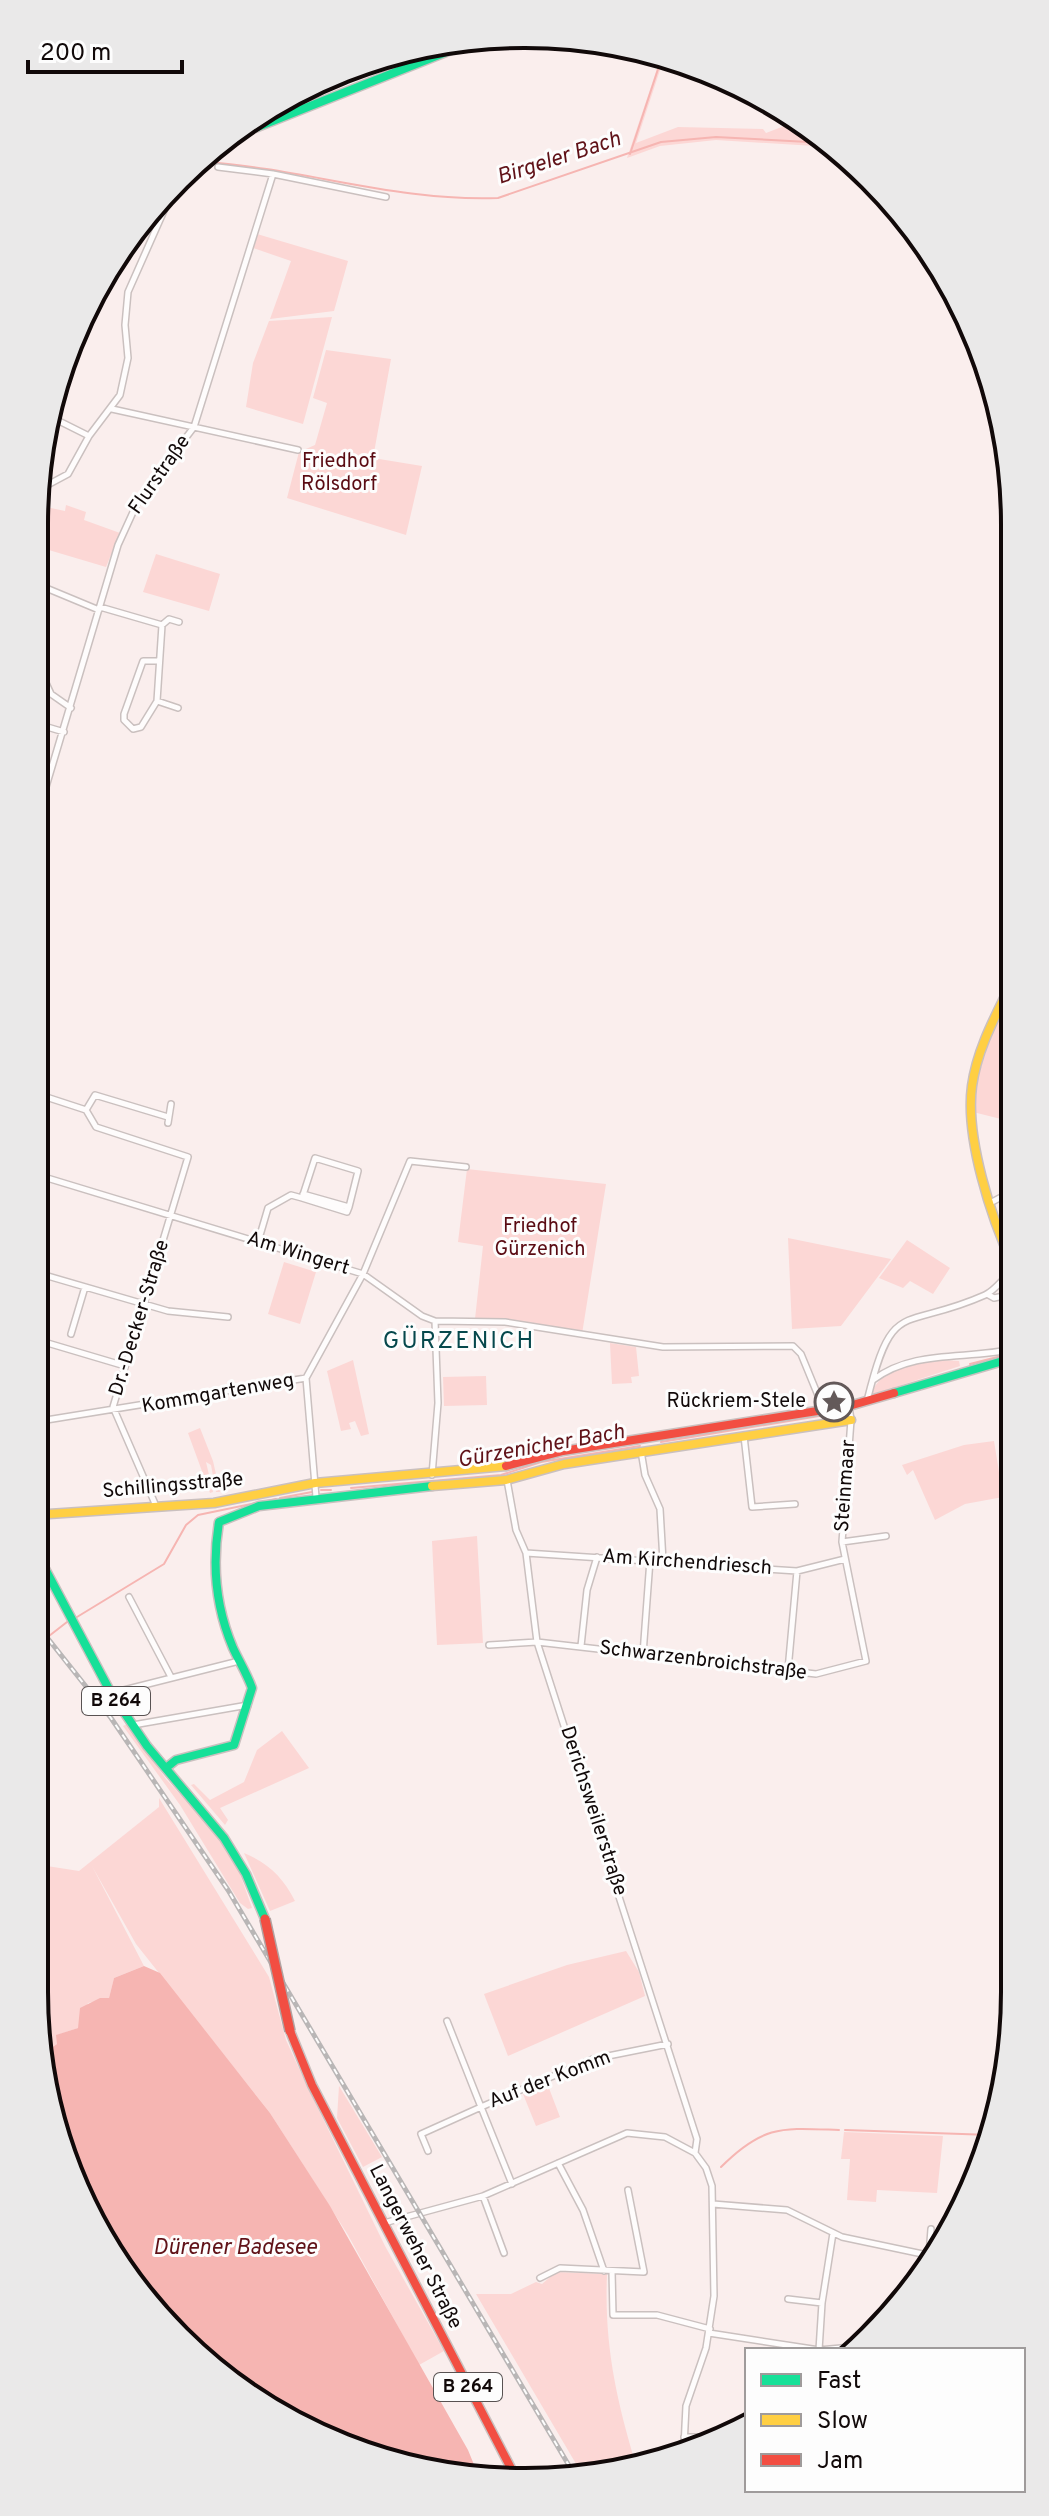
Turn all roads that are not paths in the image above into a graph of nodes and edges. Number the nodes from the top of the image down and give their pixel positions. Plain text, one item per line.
1 (435, 57) edge
2 (269, 122) edge
3 (218, 167) dead end
4 (273, 174) junction
5 (386, 197) dead end
6 (162, 214) edge
7 (112, 409) junction
8 (59, 421) dead end
9 (194, 427) junction
10 (89, 436) junction
11 (298, 450) dead end
12 (50, 484) edge
13 (48, 588) edge
14 (99, 608) junction
15 (179, 622) dead end
16 (162, 625) junction
17 (157, 661) junction
18 (48, 687) edge
19 (157, 701) junction
20 (71, 708) junction
21 (178, 708) dead end
22 (48, 727) edge
23 (64, 732) junction
24 (48, 780) edge
25 (1001, 1008) edge
26 (48, 1098) edge
27 (171, 1104) dead end
28 (86, 1110) junction
29 (466, 1167) dead end
30 (48, 1178) edge
31 (303, 1196) junction
32 (1001, 1197) edge
33 (991, 1203) junction
34 (171, 1216) junction
35 (1001, 1233) edge
36 (258, 1242) junction
37 (363, 1274) junction
38 (48, 1276) edge
39 (1001, 1280) edge
40 (85, 1287) junction
41 (987, 1294) junction
42 (1001, 1297) edge
43 (144, 1305) junction
44 (228, 1317) dead end
45 (435, 1321) junction
46 (71, 1334) dead end
47 (48, 1343) edge
48 (1001, 1352) edge
49 (965, 1357) junction
50 (1001, 1361) edge
51 (125, 1366) junction
52 (967, 1371) junction
53 (306, 1378) junction
54 (872, 1380) junction
55 (867, 1401) junction
56 (849, 1406) junction
57 (825, 1410) junction
58 (113, 1412) junction
59 (48, 1420) edge
60 (851, 1420) junction
61 (744, 1435) junction
62 (641, 1451) junction
63 (432, 1475) junction
64 (506, 1480) junction
65 (315, 1483) junction
66 (316, 1497) junction
67 (795, 1504) dead end
68 (157, 1507) junction
69 (48, 1514) edge
70 (886, 1536) dead end
71 (842, 1542) junction
72 (526, 1553) junction
73 (597, 1557) junction
74 (845, 1559) junction
75 (650, 1560) junction
76 (663, 1561) junction
77 (797, 1571) junction
78 (48, 1574) edge
79 (129, 1597) dead end
80 (537, 1642) junction
81 (489, 1645) dead end
82 (581, 1646) junction
83 (643, 1654) junction
84 (239, 1661) junction
85 (866, 1661) joint
86 (788, 1670) junction
87 (171, 1677) junction
88 (111, 1693) junction
89 (248, 1705) junction
90 (132, 1725) junction
91 (166, 1768) junction
92 (447, 2021) dead end
93 (668, 2044) junction
94 (481, 2107) junction
95 (428, 2151) dead end
96 (692, 2152) junction
97 (558, 2163) junction
98 (512, 2184) junction
99 (628, 2190) dead end
100 (483, 2196) junction
101 (713, 2204) junction
102 (382, 2224) junction
103 (931, 2229) dead end
104 (833, 2233) junction
105 (931, 2240) edge
106 (504, 2253) dead end
107 (923, 2253) edge
108 (604, 2271) junction
109 (612, 2271) junction
110 (540, 2278) dead end
111 (788, 2299) dead end
112 (822, 2303) junction
113 (709, 2331) junction
114 (807, 2348) edge
115 (819, 2348) edge
116 (684, 2437) junction
117 (694, 2437) edge
118 (684, 2441) edge
119 (511, 2468) edge

1 - 2 main road
3 - 4 street
4 - 5 street
4 - 9 street, Flurstraße
6 - 7 street
7 - 9 street
7 - 10 street
8 - 10 street
9 - 11 street
9 - 14 street, Flurstraße
10 - 12 street
13 - 14 street
14 - 16 street
14 - 20 street, Flurstraße
15 - 16 street
16 - 17 street
17 - 19 street
17 - 19 street
18 - 20 street
19 - 21 street
20 - 23 street, Flurstraße
22 - 23 street
23 - 24 street, Flurstraße
25 - 33 main road
26 - 28 street
27 - 28 street
28 - 34 street, Dr.-Decker-Straße
29 - 37 street
30 - 34 street, Am Wingert
31 - 31 street
31 - 36 street
32 - 33 street
33 - 35 main road
34 - 36 street, Am Wingert
34 - 43 street, Dr.-Decker-Straße
36 - 37 street, Am Wingert
37 - 45 street, Am Wingert
37 - 53 street
38 - 40 street
39 - 41 street
40 - 43 street
40 - 46 street
41 - 42 street
41 - 54 street
43 - 44 street
43 - 51 street, Dr.-Decker-Straße
45 - 57 street, Am Wingert
45 - 63 street
47 - 51 street
48 - 49 street
49 - 52 street
49 - 54 street
50 - 52 main road, Schillingsstraße
51 - 58 street, Dr.-Decker-Straße
52 - 55 main road, Schillingsstraße
53 - 58 street, Kommgartenweg
53 - 65 street
54 - 55 street
55 - 56 main road, Schillingsstraße
56 - 57 main road, Schillingsstraße
56 - 60 street, Steinmaar
57 - 63 main road, Schillingsstraße
58 - 59 street, Kommgartenweg
58 - 68 street, Dr.-Decker-Straße
60 - 61 main road, Schillingsstraße
60 - 71 street, Steinmaar
61 - 62 main road, Schillingsstraße
61 - 67 street
62 - 64 main road, Schillingsstraße
62 - 76 street
63 - 65 main road, Schillingsstraße
64 - 66 main road, Schillingsstraße
64 - 72 street, Derichsweilerstraße
65 - 66 street
65 - 68 main road, Schillingsstraße
66 - 84 main road, Schillingsstraße
68 - 69 main road, Schillingsstraße
70 - 71 street
71 - 74 street, Steinmaar
72 - 73 street, Am Kirchendriesch
72 - 80 street, Derichsweilerstraße
73 - 75 street, Am Kirchendriesch
73 - 82 street
74 - 77 street, Am Kirchendriesch
74 - 85 street, Steinmaar
75 - 76 street, Am Kirchendriesch
75 - 83 street
76 - 77 street, Am Kirchendriesch
77 - 86 street
78 - 88 main road, B 264
79 - 87 street
80 - 81 street, Schwarzenbroichstraße
80 - 82 street, Schwarzenbroichstraße
80 - 93 street, Derichsweilerstraße
82 - 83 street, Schwarzenbroichstraße
83 - 86 street, Schwarzenbroichstraße
84 - 87 street
84 - 89 main road
85 - 86 street, Schwarzenbroichstraße
87 - 88 street
88 - 90 main road, B 264
89 - 90 street
89 - 91 main road
90 - 91 main road, B 264
91 - 102 main road, Langerweher Straße / B 264, bridge
92 - 94 street, Auf der Komm
93 - 94 street, Auf der Komm
93 - 96 street, Derichsweilerstraße
94 - 95 street, Auf der Komm
94 - 98 street, Auf der Komm
96 - 97 street
96 - 101 street
97 - 98 street
97 - 108 street
98 - 100 street
99 - 109 street
100 - 102 street
100 - 106 street
101 - 104 street
101 - 113 street
102 - 119 main road, Langerweher Straße / B 264
103 - 105 street
104 - 107 street
104 - 112 street
108 - 109 street
108 - 110 street
109 - 113 street
111 - 112 street
112 - 115 street
113 - 114 street
113 - 116 street
116 - 117 street
116 - 118 street

